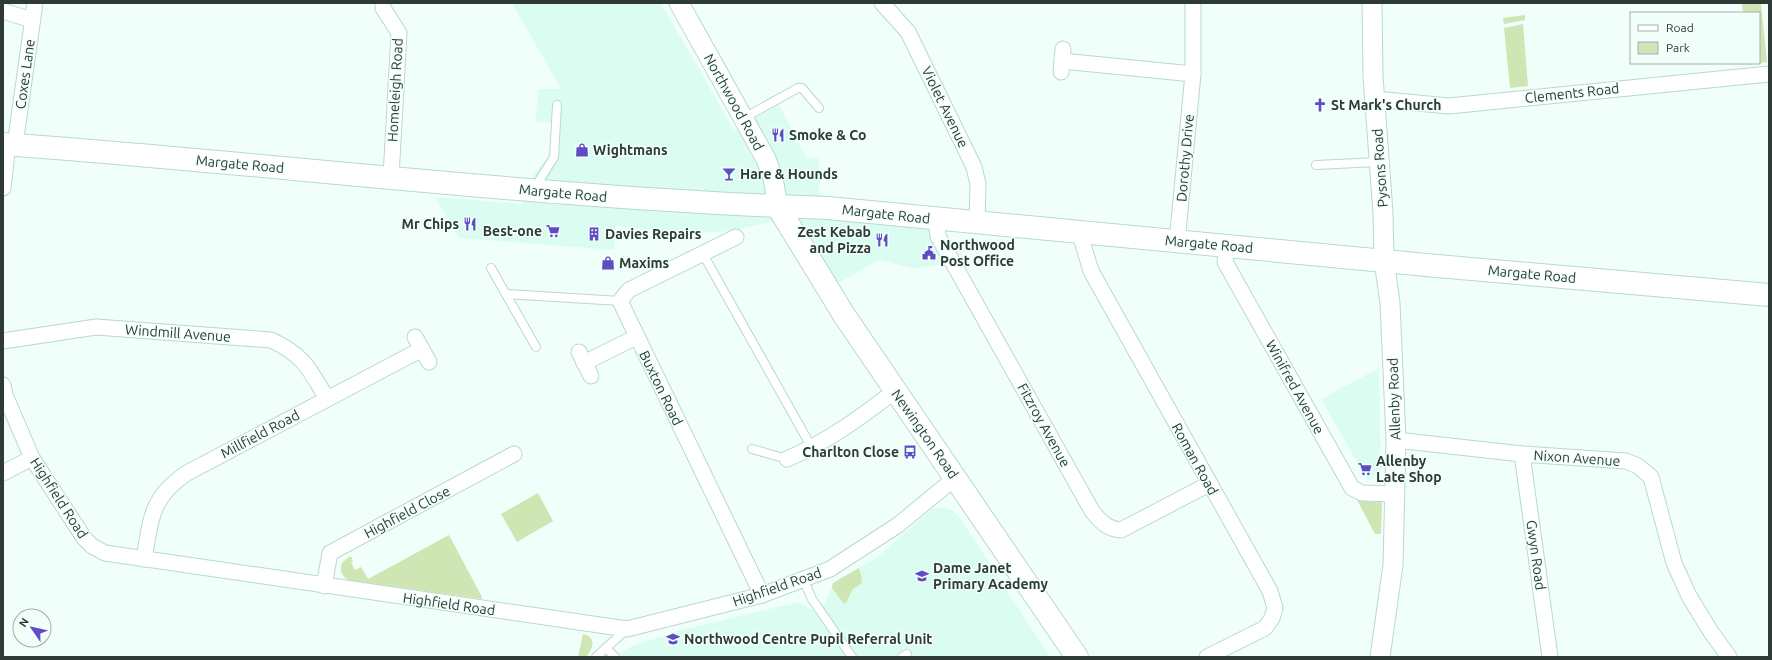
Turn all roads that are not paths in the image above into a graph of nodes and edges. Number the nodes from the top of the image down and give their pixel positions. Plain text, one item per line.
1 (35, 3) edge
2 (679, 3) edge
3 (1193, 3) edge
4 (1372, 3) edge
5 (888, 5) edge
6 (383, 8) dead end
7 (3, 11) edge
8 (32, 20) junction
9 (1062, 61) dead end
10 (1193, 74) junction
11 (1769, 74) edge
12 (1375, 99) junction
13 (557, 105) dead end
14 (819, 108) dead end
15 (743, 119) junction
16 (9, 145) edge
17 (1378, 162) junction
18 (1316, 165) dead end
19 (391, 177) junction
20 (3, 188) edge
21 (533, 190) junction
22 (778, 207) junction
23 (936, 219) junction
24 (976, 222) junction
25 (1079, 232) junction
26 (736, 237) dead end
27 (1177, 242) junction
28 (1226, 245) junction
29 (703, 254) junction
30 (1384, 260) junction
31 (492, 268) dead end
32 (506, 294) junction
33 (1769, 295) edge
34 (620, 302) junction
35 (636, 337) junction
36 (3, 340) edge
37 (536, 347) dead end
38 (422, 349) dead end
39 (585, 364) dead end
40 (3, 385) edge
41 (895, 391) junction
42 (327, 399) junction
43 (1396, 440) junction
44 (812, 448) junction
45 (752, 449) dead end
46 (514, 454) dead end
47 (1522, 454) junction
48 (32, 458) junction
49 (787, 459) joint
50 (3, 473) edge
51 (955, 478) junction
52 (1209, 484) junction
53 (1395, 494) junction
54 (144, 559) junction
55 (804, 579) junction
56 (324, 586) junction
57 (762, 595) junction
58 (627, 629) junction
59 (606, 648) junction
60 (596, 657) edge
61 (615, 657) edge
62 (852, 657) edge
63 (1077, 657) edge
64 (1206, 657) edge
65 (1380, 657) edge
66 (1550, 657) edge
67 (1730, 657) edge

1 - 8 street, Coxes Lane
2 - 15 street, Northwood Road
3 - 10 street, Dorothy Drive
4 - 12 street, Pysons Road
5 - 24 street, Violet Avenue
6 - 19 street, Homeleigh Road
7 - 8 street
8 - 16 street, Coxes Lane
9 - 10 street
10 - 27 street, Dorothy Drive
11 - 12 street, Clements Road
12 - 17 street, Pysons Road
13 - 21 lane
14 - 15 lane
15 - 22 street, Northwood Road
16 - 19 main road, Margate Road
16 - 20 street
17 - 18 lane
17 - 30 street, Pysons Road
19 - 21 main road, Margate Road
21 - 22 main road, Margate Road
22 - 23 main road, Margate Road
22 - 41 main road, Newington Road
23 - 24 main road, Margate Road
23 - 52 street, Fitzroy Avenue
24 - 25 main road, Margate Road
25 - 27 main road, Margate Road
25 - 52 street, Roman Road
26 - 29 street
27 - 28 main road, Margate Road
28 - 30 main road, Margate Road
28 - 53 street, Winifred Avenue
29 - 34 street
29 - 44 lane
30 - 33 main road, Margate Road
30 - 43 street, Allenby Road
31 - 32 lane
32 - 34 lane
32 - 37 lane
34 - 35 street, Buxton Road
35 - 39 street
35 - 57 street, Buxton Road
36 - 42 street, Windmill Avenue
38 - 42 street, Millfield Road
40 - 48 street, Highfield Road
41 - 44 street
41 - 51 main road, Newington Road
42 - 54 street, Millfield Road
43 - 47 street, Nixon Avenue
43 - 53 street, Allenby Road
44 - 49 street
45 - 49 lane
46 - 56 street, Highfield Close
47 - 66 street, Gwyn Road
47 - 67 street, Nixon Avenue
48 - 50 street
48 - 54 street, Highfield Road
51 - 55 street, Highfield Road
51 - 63 main road, Newington Road
52 - 64 street, Roman Road
53 - 65 street, Allenby Road
54 - 56 street, Highfield Road
55 - 57 street, Highfield Road
55 - 62 lane
56 - 58 street, Highfield Road
57 - 58 street, Highfield Road
58 - 59 lane
59 - 60 lane
59 - 61 lane

